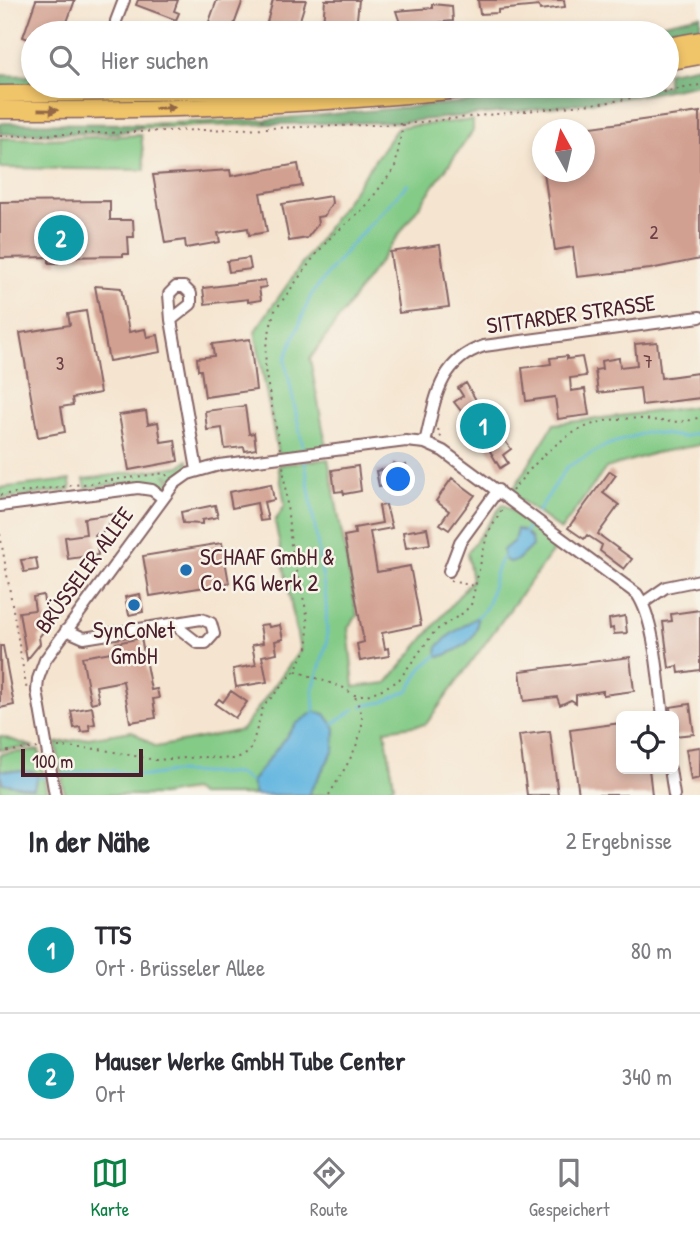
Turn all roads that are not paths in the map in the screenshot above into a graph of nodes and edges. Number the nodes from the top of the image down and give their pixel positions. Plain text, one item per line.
1 (124, 0) edge
2 (116, 21) edge
3 (700, 40) edge
4 (679, 44) edge
5 (700, 56) edge
6 (679, 60) edge
7 (0, 94) edge
8 (21, 94) edge
9 (373, 98) edge
10 (0, 110) edge
11 (700, 317) edge
12 (172, 320) dead end
13 (425, 443) junction
14 (197, 470) junction
15 (498, 490) junction
16 (163, 498) junction
17 (0, 506) edge
18 (449, 576) road end
19 (700, 580) edge
20 (643, 603) junction
21 (178, 623) dead end
22 (66, 630) junction
23 (662, 711) edge
24 (671, 774) edge
25 (55, 795) edge
26 (674, 795) edge

1 - 2 street
3 - 4 highway
5 - 6 highway
7 - 8 highway
10 -> 9 highway
11 - 13 street, SITTARDER STRASSE
12 - 14 street
13 - 14 street, BRÜSSELER ALLEE
13 - 15 street, BRÜSSELER ALLEE
14 - 16 street, BRÜSSELER ALLEE
15 - 18 street
15 - 20 street, BRÜSSELER ALLEE
16 - 17 street
16 - 22 street, BRÜSSELER ALLEE
19 - 20 street
20 - 23 street
21 - 22 street
22 - 25 street, BRÜSSELER ALLEE
24 - 26 street

